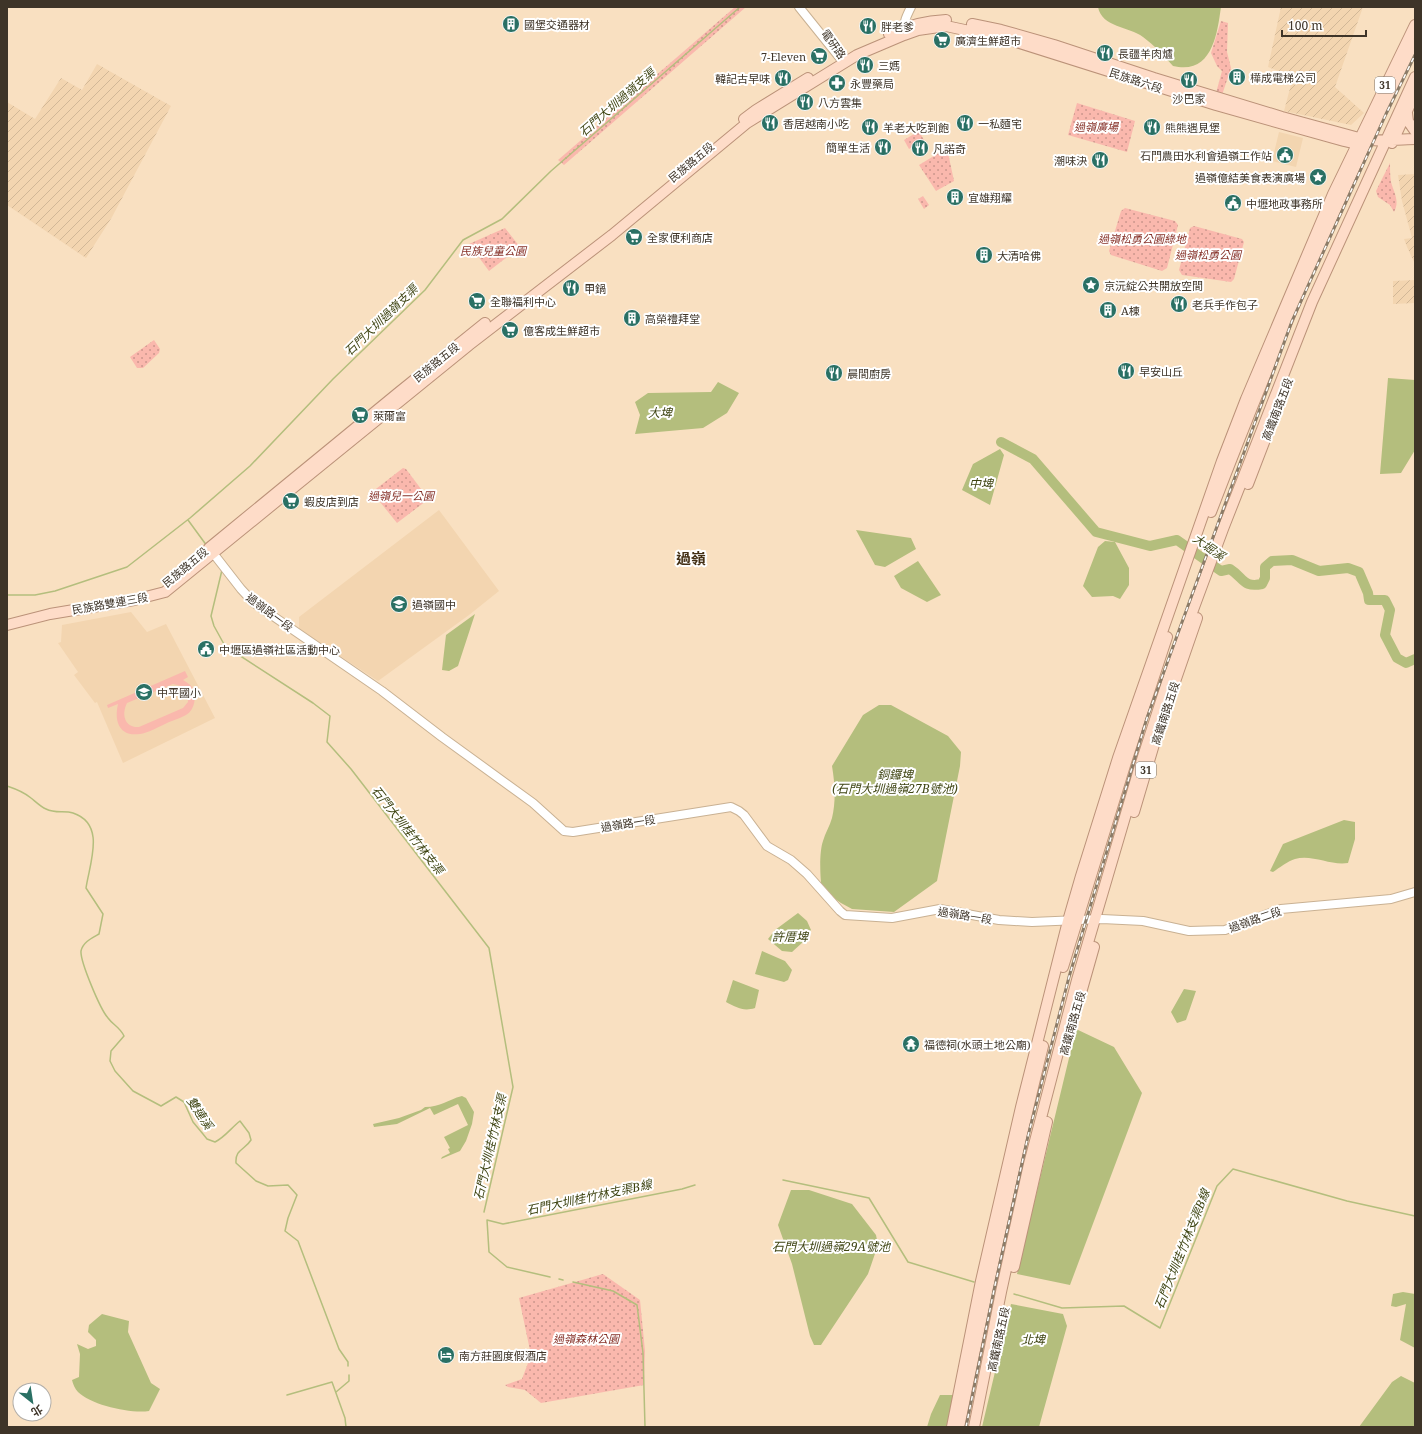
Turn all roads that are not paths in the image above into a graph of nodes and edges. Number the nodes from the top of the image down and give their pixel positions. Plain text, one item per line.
1 (799, 7) edge
2 (806, 7) edge
3 (911, 7) edge
4 (932, 20) joint
5 (1415, 25) edge
6 (903, 31) junction
7 (1415, 44) edge
8 (843, 59) junction
9 (1415, 77) edge
10 (1415, 94) edge
11 (1407, 113) junction
12 (1415, 131) edge
13 (1415, 139) edge
14 (1390, 140) junction
15 (1361, 141) junction
16 (213, 553) junction
17 (156, 595) junction
18 (7, 625) edge
19 (7, 632) edge
20 (1173, 664) junction
21 (1149, 668) junction
22 (1146, 699) junction
23 (1168, 699) junction
24 (1140, 792) junction
25 (1124, 821) junction
26 (1415, 892) edge
27 (1099, 919) junction
28 (1072, 921) junction
29 (1022, 1132) junction
30 (1006, 1167) junction
31 (1020, 1204) junction
32 (1020, 1237) junction
33 (952, 1427) edge
34 (959, 1427) edge
35 (974, 1427) edge
36 (980, 1427) edge

1 - 8 street, 電研路
2 - 8 street, 電研路
3 - 6 street
4 - 6 main road, 民族路五段
4 - 15 main road, 民族路六段
5 - 15 main road, 31
6 - 8 main road, 民族路五段
6 - 15 main road, 民族路六段
7 - 15 main road, 31
8 - 16 main road, 民族路五段
8 - 17 main road, 民族路五段
9 - 14 main road, 31
10 - 11 main road, 31
11 - 12 main road
11 - 14 main road, 31
13 - 14 main road, 民族路六段
14 - 15 main road, 民族路六段
14 - 20 main road, 高鐵南路五段 / 31
14 - 23 main road, 高鐵南路五段 / 31
15 - 21 main road, 高鐵南路五段 / 31
15 - 22 main road, 高鐵南路五段 / 31
16 - 17 main road, 民族路五段
16 - 28 street, 過嶺路一段
17 - 18 main road, 民族路雙連三段
17 - 19 main road, 民族路雙連三段
20 - 23 main road
20 - 25 main road, 高鐵南路五段 / 31
21 - 22 main road
21 - 28 main road, 高鐵南路五段 / 31
22 - 28 main road, 高鐵南路五段 / 31
23 - 24 main road, 高鐵南路五段 / 31
24 - 25 main road
24 - 27 main road, 高鐵南路五段 / 31
25 - 27 main road, 高鐵南路五段 / 31
26 - 27 street, 過嶺路二段
27 - 28 street, 過嶺路一段
27 - 31 main road, 高鐵南路五段 / 31
27 - 32 main road, 高鐵南路五段 / 31
28 - 29 main road, 高鐵南路五段 / 31
28 - 30 main road, 高鐵南路五段 / 31
29 - 30 main road
29 - 34 main road, 高鐵南路五段 / 31
30 - 33 main road, 高鐵南路五段 / 31
31 - 32 main road
31 - 35 main road, 高鐵南路五段 / 31
32 - 36 main road, 高鐵南路五段 / 31

